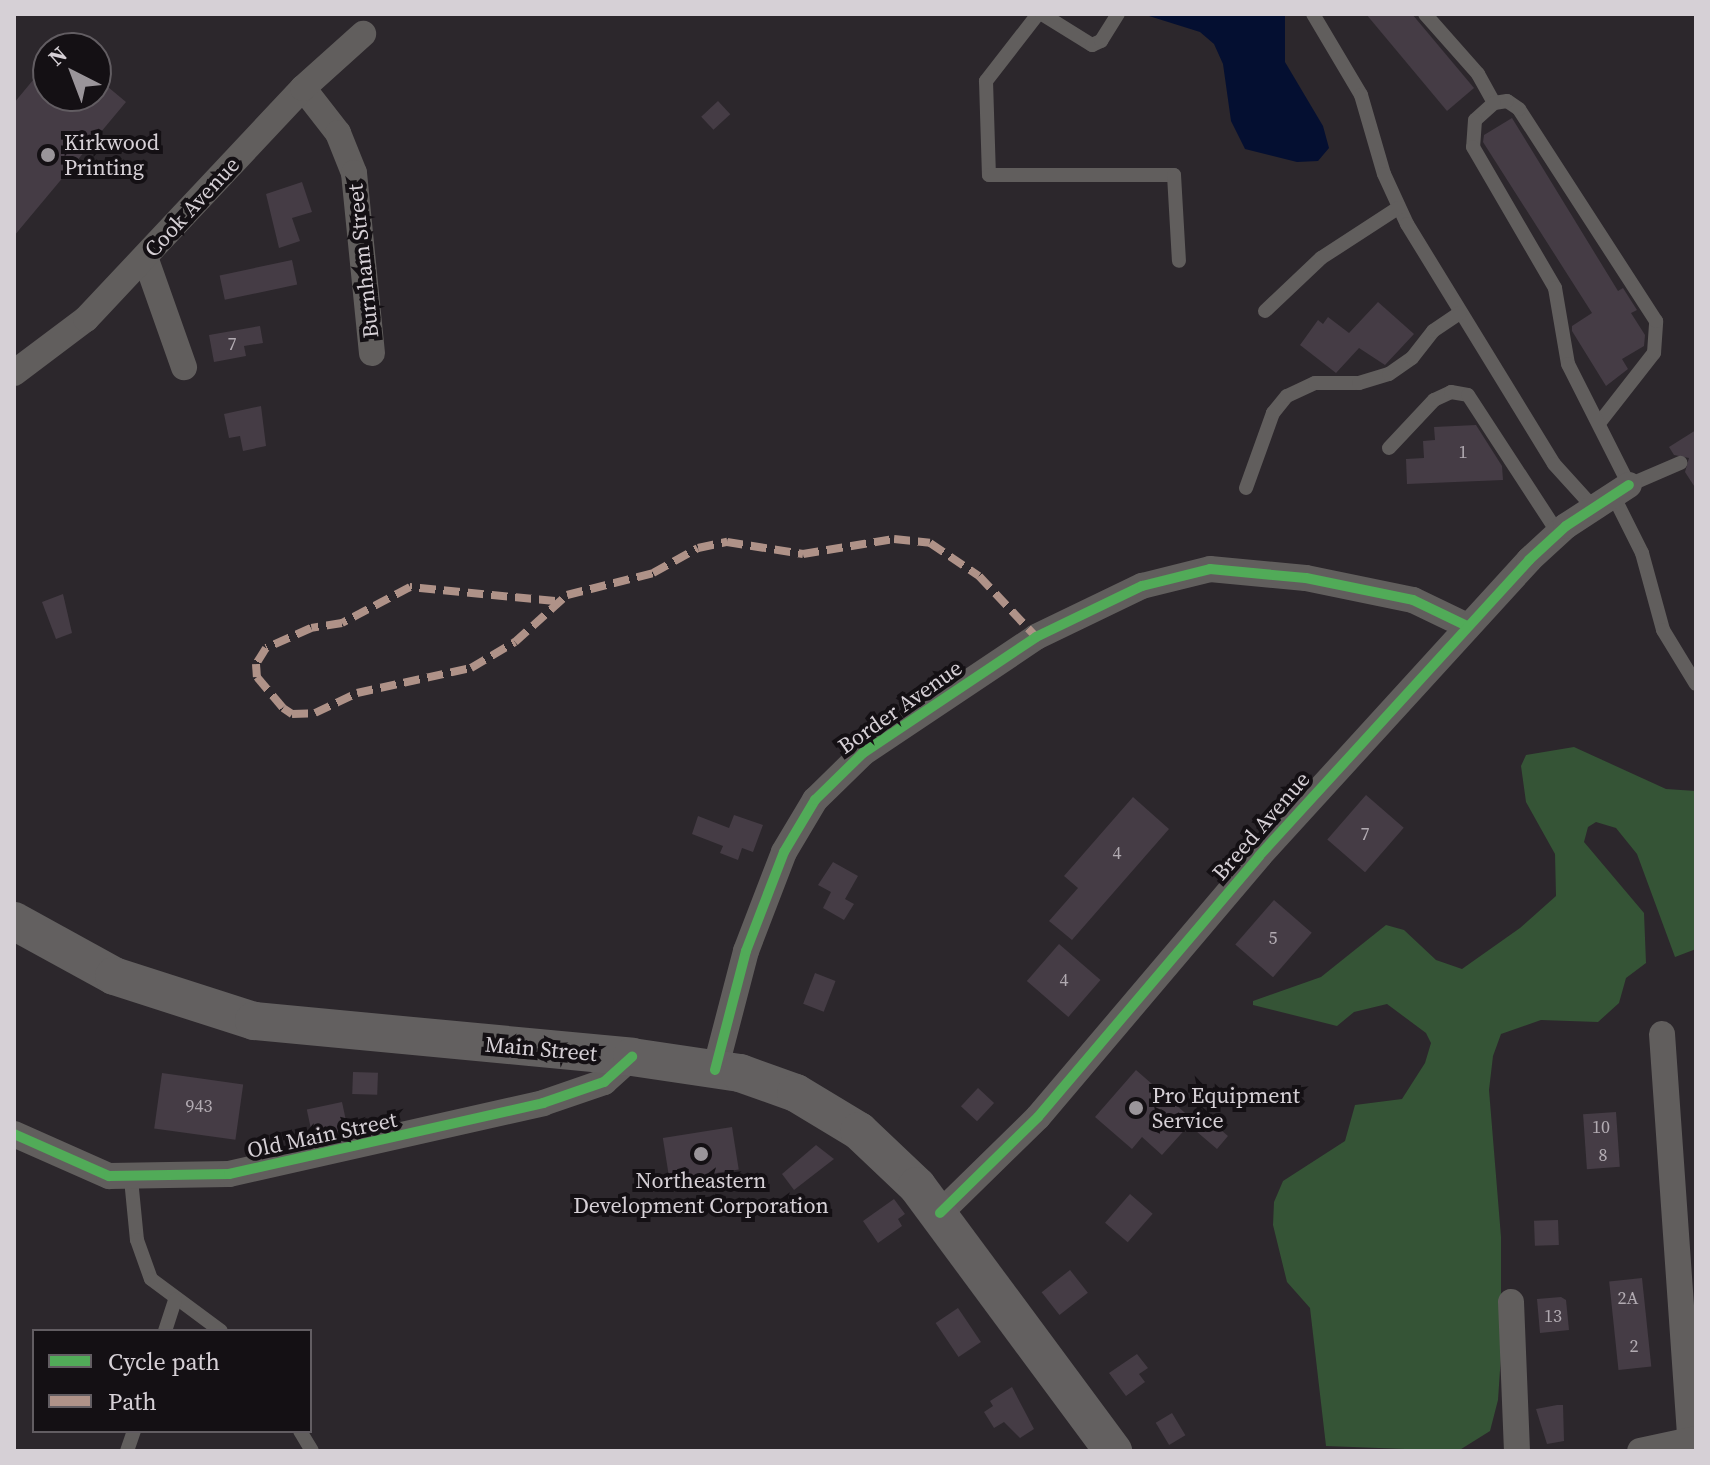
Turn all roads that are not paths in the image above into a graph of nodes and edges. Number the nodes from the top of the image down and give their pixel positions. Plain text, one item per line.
1 (1040, 14) edge
2 (1118, 14) edge
3 (1313, 14) edge
4 (1425, 14) edge
5 (363, 34) dead end
6 (303, 88) junction
7 (1494, 103) junction
8 (1398, 208) junction
9 (145, 257) junction
10 (1179, 261) dead end
11 (1265, 311) dead end
12 (1460, 313) junction
13 (372, 353) dead end
14 (184, 367) dead end
15 (14, 373) edge
16 (1600, 422) junction
17 (1389, 448) dead end
18 (1680, 463) dead end
19 (1246, 488) dead end
20 (1612, 496) junction
21 (1558, 533) junction
22 (1467, 626) junction
23 (1696, 684) edge
24 (14, 921) edge
25 (1662, 1034) dead end
26 (632, 1057) junction
27 (715, 1070) junction
28 (14, 1134) edge
29 (131, 1179) junction
30 (940, 1213) junction
31 (175, 1300) junction
32 (1511, 1302) dead end
33 (166, 1329) edge
34 (218, 1329) edge
35 (301, 1433) edge
36 (1692, 1443) edge
37 (312, 1451) edge
38 (1113, 1451) edge
39 (1517, 1451) edge
40 (1640, 1451) edge

1 - 2 lane
1 - 10 lane
3 - 8 lane
4 - 7 lane
5 - 6 street, Cook Avenue
6 - 9 street, Cook Avenue
6 - 13 street, Burnham Street
7 - 16 lane
7 - 16 lane
8 - 11 lane
8 - 12 lane
9 - 14 street
9 - 15 street, Cook Avenue
12 - 19 lane
12 - 20 lane
16 - 20 lane
17 - 21 lane
18 - 20 lane
20 - 21 street, Breed Avenue
20 - 23 lane
21 - 22 street, Breed Avenue
22 - 27 street, Border Avenue
22 - 30 street, Breed Avenue
24 - 26 main road, Main Street
25 - 36 street
26 - 27 main road, Main Street
26 - 29 street, Old Main Street
27 - 30 main road, Main Street
28 - 29 street, Old Main Street
29 - 31 lane
30 - 38 main road, Main Street
31 - 33 lane
31 - 34 lane
32 - 39 street
35 - 37 lane
36 - 40 street

